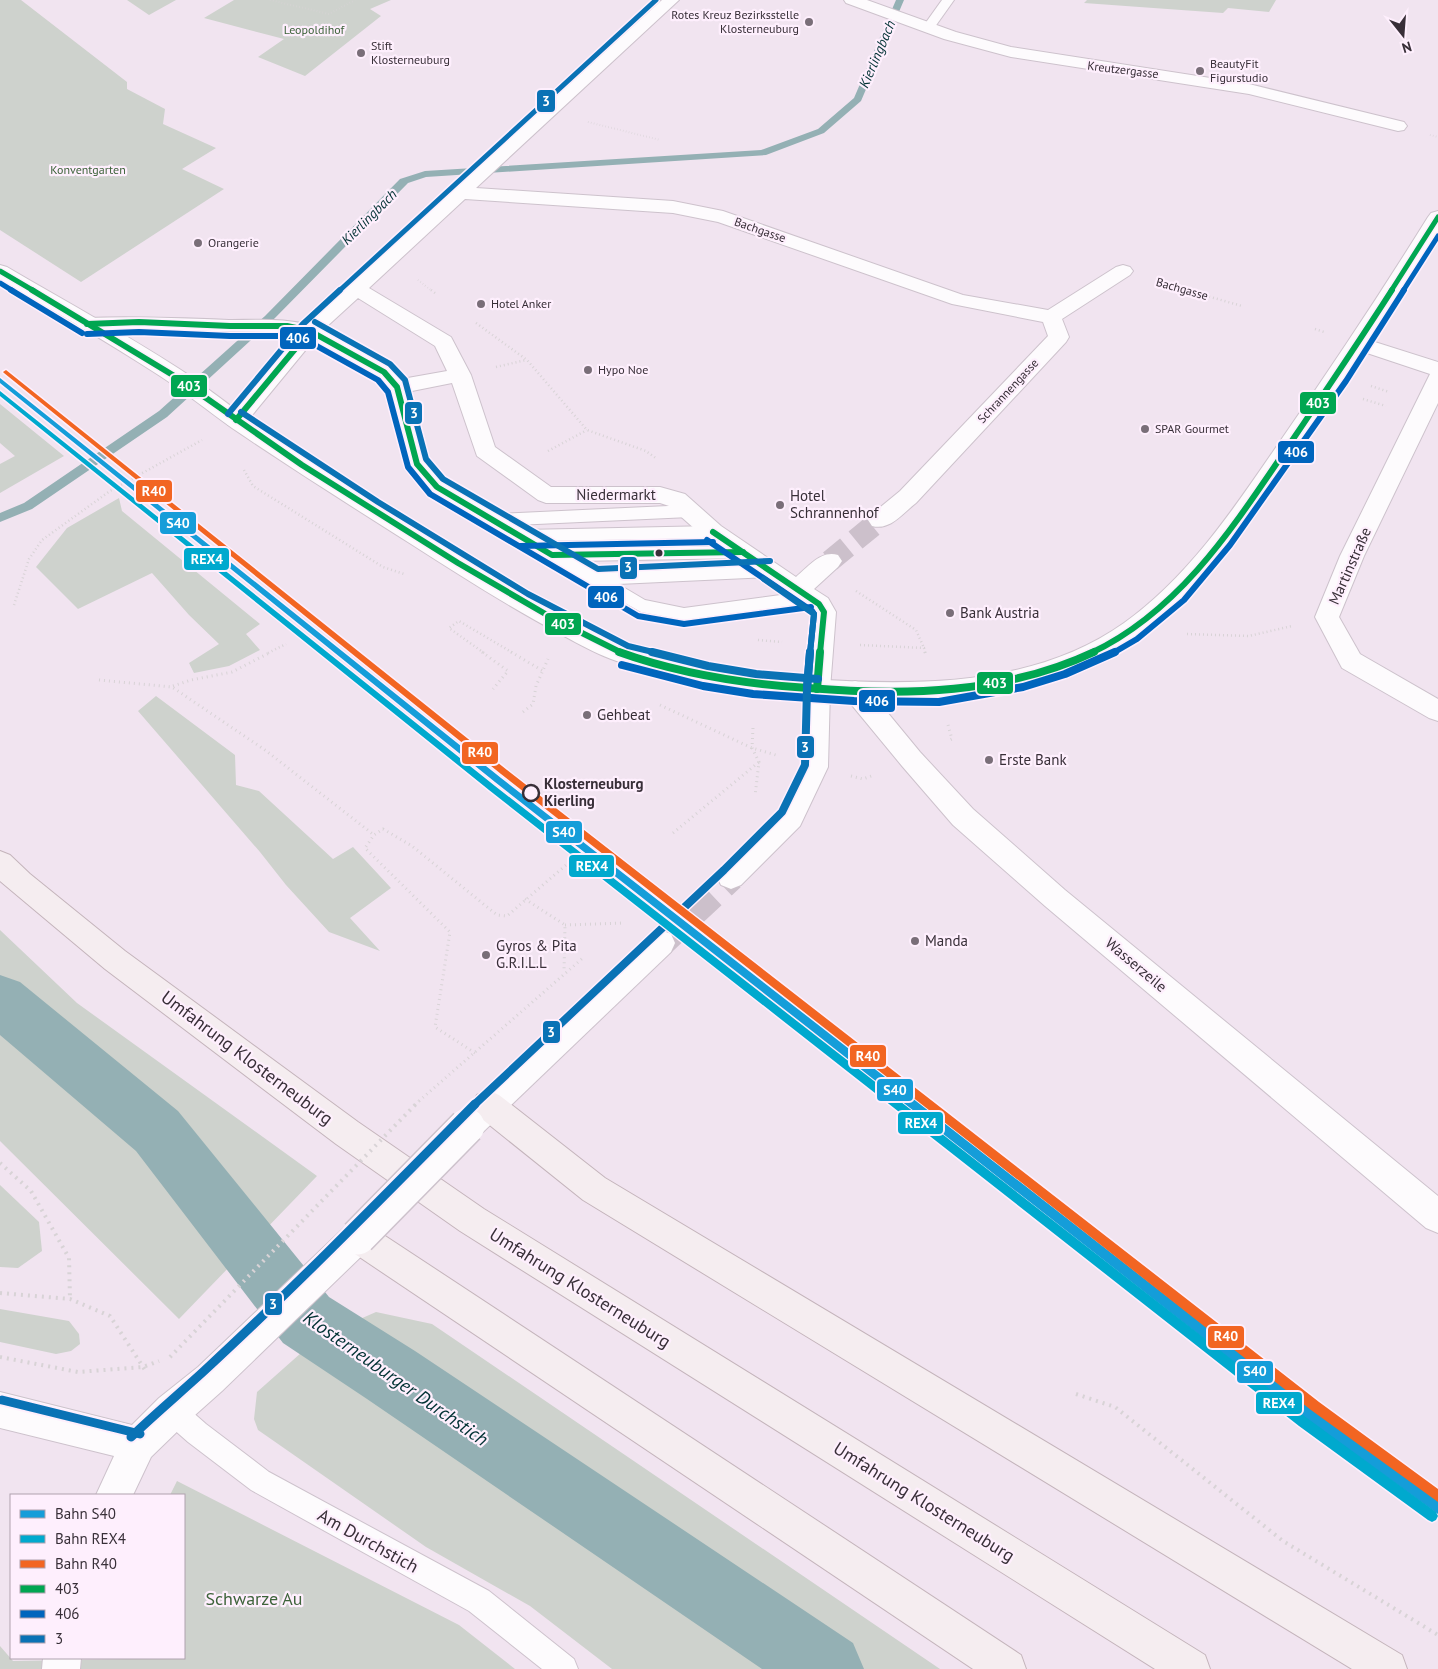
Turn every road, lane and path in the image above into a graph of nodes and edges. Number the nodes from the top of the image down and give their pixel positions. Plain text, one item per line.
1 (270, 0) edge
2 (355, 0) edge
3 (671, 0) edge
4 (852, 0) edge
5 (948, 0) edge
6 (928, 28) junction
7 (549, 112) junction
8 (1398, 126) dead end
9 (1431, 136) dead end
10 (1438, 137) edge
11 (660, 140) dead end
12 (466, 188) junction
13 (1438, 217) edge
14 (389, 259) junction
15 (0, 271) edge
16 (1122, 271) joint
17 (357, 289) junction
18 (442, 298) dead end
19 (1242, 306) dead end
20 (1051, 316) junction
21 (473, 321) dead end
22 (87, 324) junction
23 (310, 331) junction
24 (1359, 343) junction
25 (1438, 369) edge
26 (460, 375) junction
27 (1338, 375) junction
28 (1438, 378) edge
29 (397, 387) junction
30 (1428, 404) junction
31 (236, 420) junction
32 (200, 441) dead end
33 (661, 461) dead end
34 (690, 511) junction
35 (491, 520) junction
36 (880, 520) tunnel mouth
37 (713, 532) junction
38 (519, 536) junction
39 (743, 552) junction
40 (552, 555) junction
41 (825, 564) joint
42 (770, 571) junction
43 (596, 579) junction
44 (804, 593) junction
45 (14, 605) dead end
46 (1300, 624) dead end
47 (1249, 636) dead end
48 (758, 640) dead end
49 (785, 642) dead end
50 (286, 644) dead end
51 (924, 648) dead end
52 (543, 671) dead end
53 (537, 679) dead end
54 (100, 680) dead end
55 (172, 687) junction
56 (493, 689) dead end
57 (817, 689) junction
58 (855, 692) junction
59 (523, 712) dead end
60 (1438, 712) edge
61 (753, 728) dead end
62 (759, 762) junction
63 (755, 800) dead end
64 (673, 833) dead end
65 (374, 836) junction
66 (0, 863) edge
67 (566, 864) dead end
68 (731, 876) tunnel mouth
69 (525, 900) junction
70 (565, 925) junction
71 (617, 929) dead end
72 (661, 942) tunnel mouth
73 (587, 954) dead end
74 (564, 972) junction
75 (476, 1053) junction
76 (478, 1116) junction
77 (0, 1163) edge
78 (1438, 1217) edge
79 (358, 1237) junction
80 (0, 1293) edge
81 (70, 1299) junction
82 (0, 1357) edge
83 (144, 1367) junction
84 (1076, 1394) dead end
85 (0, 1410) edge
86 (172, 1411) junction
87 (138, 1444) junction
88 (114, 1494) edge
89 (1438, 1635) edge
90 (564, 1669) edge
91 (1008, 1669) edge
92 (1191, 1669) edge
93 (1388, 1669) edge

1 - 2 path
3 - 7 street
4 - 6 street, Kreutzergasse
5 - 6 lane
6 - 8 street, Kreutzergasse
7 - 11 path
7 - 12 street
9 - 10 path
12 - 14 street
12 - 20 street, Bachgasse
13 - 24 street
14 - 17 street
14 - 18 path
15 - 22 street
16 - 19 path, Bachgasse
16 - 20 street
17 - 23 street
17 - 26 street, Niedermarkt
20 - 36 street, Schrannengasse
21 - 33 path
22 - 23 street
22 - 31 street
23 - 29 street
23 - 31 street
24 - 25 street
24 - 27 street
26 - 29 street
26 - 34 street, Niedermarkt
27 - 30 path
27 - 58 street
28 - 30 street, Martinstraße
29 - 35 lane
30 - 60 street, Martinstraße
31 - 57 street
32 - 45 path
34 - 35 lane
34 - 37 street, Niedermarkt
35 - 38 lane
37 - 38 lane
37 - 39 street, Niedermarkt
38 - 40 lane
39 - 40 lane
39 - 42 street, Niedermarkt
40 - 43 lane
41 - 44 street
41 - 51 path
42 - 43 lane
42 - 44 street, Niedermarkt
43 - 44 lane
44 - 57 street, Niedermarkt
46 - 47 path
48 - 49 path
50 - 55 path
52 - 56 path
53 - 59 path
54 - 55 path
55 - 65 path
57 - 58 street
57 - 68 street, Niedermarkt
58 - 78 street, Wasserzeile
61 - 62 path
62 - 63 path
62 - 64 path
65 - 69 path
65 - 75 path
66 - 92 main road, Umfahrung Klosterneuburg
67 - 69 path
69 - 70 path
70 - 71 path
70 - 74 path
72 - 76 street
73 - 74 path
74 - 75 path
75 - 83 path, bridge
76 - 79 street, bridge
76 - 93 main road
77 - 81 path
79 - 86 street
79 - 91 main road
80 - 81 path
81 - 83 path
82 - 83 path
83 - 86 path
84 - 89 path
85 - 87 street
86 - 87 street
86 - 90 lane, Am Durchstich
87 - 88 street

